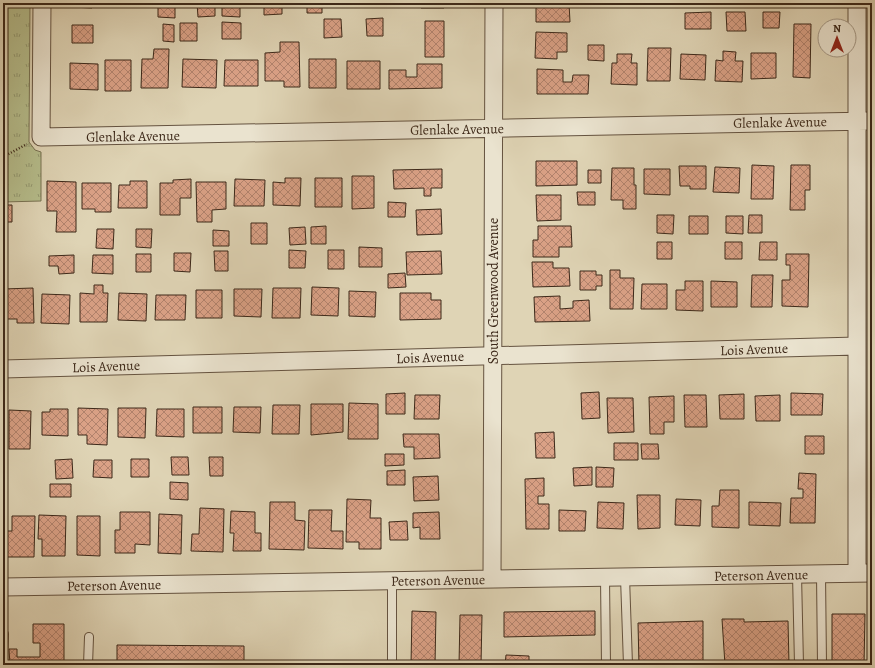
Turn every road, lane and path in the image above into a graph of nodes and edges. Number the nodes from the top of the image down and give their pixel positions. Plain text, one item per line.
1 (42, 3) edge
2 (494, 3) edge
3 (857, 3) edge
4 (864, 121) edge
5 (493, 128) junction
6 (41, 138) junction
7 (3, 157) edge
8 (857, 346) junction
9 (493, 356) junction
10 (3, 369) edge
11 (865, 573) edge
12 (797, 574) junction
13 (821, 574) junction
14 (625, 577) junction
15 (605, 578) junction
16 (492, 579) junction
17 (392, 581) junction
18 (3, 586) edge
19 (4, 634) dead end
20 (89, 637) dead end
21 (3, 665) edge
22 (88, 665) edge
23 (392, 665) edge
24 (606, 665) edge
25 (628, 665) edge
26 (799, 665) edge
27 (822, 665) edge

1 - 6 street
2 - 5 street, South Greenwood Avenue
3 - 4 street
4 - 5 street, Glenlake Avenue
4 - 8 street
5 - 6 street, Glenlake Avenue
5 - 9 street, South Greenwood Avenue
6 - 7 path
8 - 9 street, Lois Avenue
8 - 11 street
9 - 10 street, Lois Avenue
9 - 16 street, South Greenwood Avenue
11 - 13 street, Peterson Avenue
12 - 13 street, Peterson Avenue
12 - 14 street, Peterson Avenue
12 - 26 lane
13 - 27 lane
14 - 15 street, Peterson Avenue
14 - 25 lane
15 - 16 street, Peterson Avenue
15 - 24 lane
16 - 17 street, Peterson Avenue
17 - 18 street, Peterson Avenue
17 - 23 lane
19 - 21 lane
20 - 22 lane

